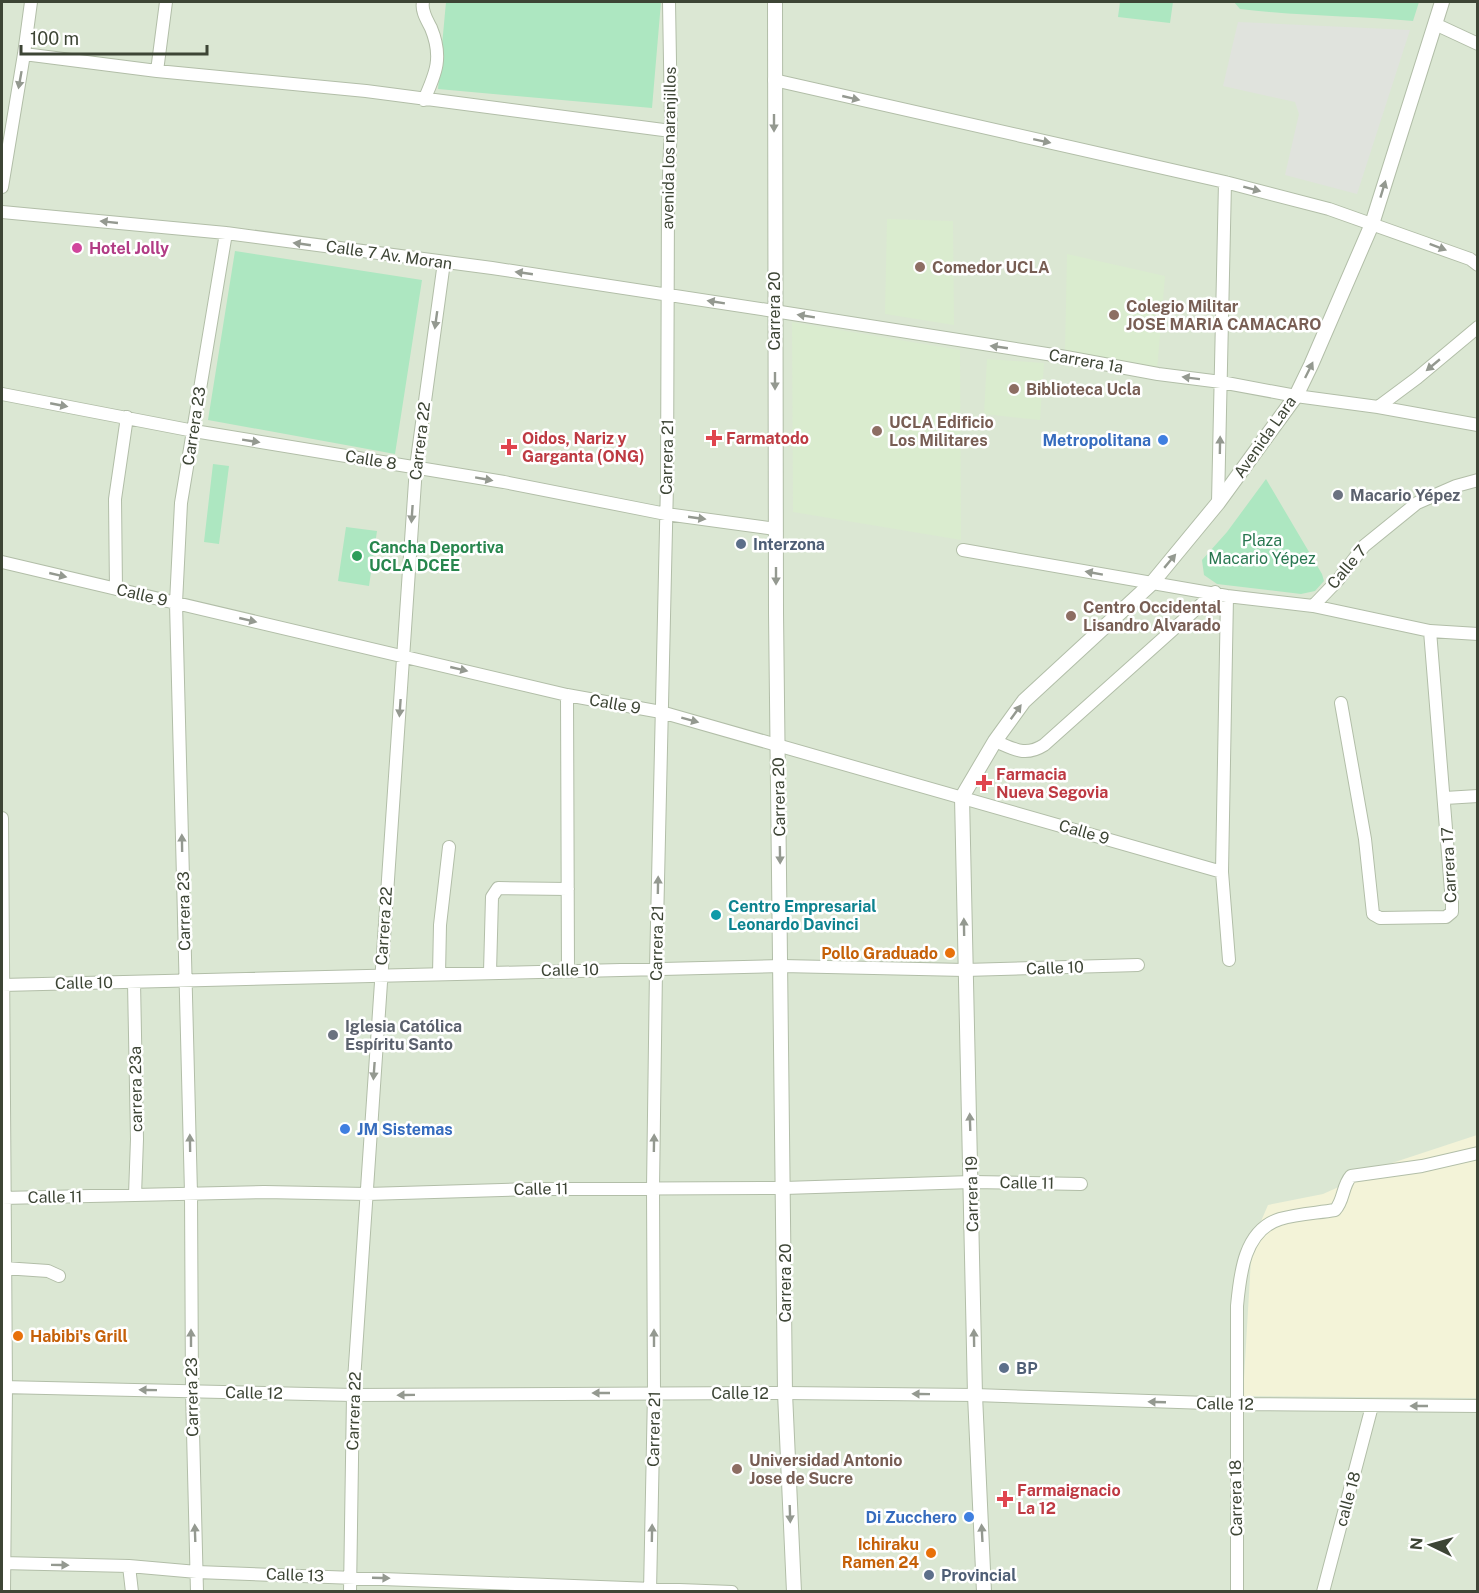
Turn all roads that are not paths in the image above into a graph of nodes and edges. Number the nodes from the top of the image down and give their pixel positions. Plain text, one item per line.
1 (31, 2) edge
2 (166, 2) edge
3 (423, 2) edge
4 (669, 2) edge
5 (775, 2) edge
6 (1442, 2) edge
7 (1435, 24) junction
8 (1478, 44) edge
9 (24, 54) junction
10 (157, 71) junction
11 (774, 80) junction
12 (424, 100) junction
13 (671, 131) junction
14 (1225, 182) junction
15 (2, 187) edge
16 (2, 212) edge
17 (1372, 224) junction
18 (226, 233) junction
19 (444, 262) junction
20 (1478, 265) edge
21 (668, 294) junction
22 (774, 311) junction
23 (1478, 327) edge
24 (1221, 382) junction
25 (2, 394) edge
26 (1296, 396) junction
27 (1378, 407) junction
28 (127, 417) junction
29 (1478, 426) edge
30 (194, 431) junction
31 (416, 467) junction
32 (1478, 480) edge
33 (1218, 503) junction
34 (666, 514) junction
35 (776, 529) junction
36 (963, 550) dead end
37 (2, 562) edge
38 (1152, 583) junction
39 (116, 589) junction
40 (1221, 594) junction
41 (176, 603) junction
42 (1313, 606) junction
43 (1430, 631) junction
44 (1478, 634) edge
45 (403, 657) junction
46 (567, 695) junction
47 (1341, 703) dead end
48 (661, 712) junction
49 (994, 741) junction
50 (778, 744) junction
51 (962, 796) junction
52 (1478, 796) edge
53 (1445, 798) junction
54 (2, 818) edge
55 (448, 847) dead end
56 (1222, 872) junction
57 (568, 889) junction
58 (1229, 960) dead end
59 (1138, 965) dead end
60 (782, 966) junction
61 (656, 969) junction
62 (568, 970) junction
63 (965, 970) junction
64 (490, 972) junction
65 (439, 974) junction
66 (380, 976) junction
67 (185, 980) junction
68 (134, 982) junction
69 (2, 984) edge
70 (1478, 1152) edge
71 (972, 1182) junction
72 (1080, 1184) dead end
73 (653, 1188) junction
74 (784, 1188) junction
75 (191, 1193) junction
76 (367, 1194) junction
77 (135, 1195) junction
78 (2, 1198) edge
79 (4, 1268) junction
80 (58, 1276) dead end
81 (4, 1387) edge
82 (192, 1391) junction
83 (654, 1393) junction
84 (785, 1393) junction
85 (353, 1395) junction
86 (975, 1395) junction
87 (1237, 1404) junction
88 (1372, 1406) junction
89 (1478, 1406) edge
90 (2, 1563) edge
91 (129, 1566) junction
92 (196, 1572) junction
93 (350, 1577) junction
94 (651, 1589) edge
95 (4, 1592) edge
96 (132, 1592) edge
97 (196, 1592) edge
98 (350, 1592) edge
99 (732, 1592) edge
100 (794, 1592) edge
101 (984, 1592) edge
102 (1237, 1592) edge
103 (1323, 1592) edge

1 - 9 street
2 - 10 street
3 - 12 street
4 - 13 street, avenida los naranjillos
5 - 11 street, Carrera 20
6 - 7 street, Avenida Lara
7 - 8 street
17 -> 7 street, Avenida Lara
9 - 10 street
9 -> 15 street
10 - 12 street
11 -> 14 street
11 -> 22 street, Carrera 20
12 - 13 street
13 - 21 street, avenida los naranjillos
14 -> 17 street
14 - 24 street
18 -> 16 street, Calle 7 Av. Moran
17 -> 20 street
26 -> 17 street, Avenida Lara
19 -> 18 street, Calle 7 Av. Moran
18 - 30 street, Carrera 23
21 -> 19 street, Calle 7 Av. Moran
19 -> 31 street, Carrera 22
22 -> 21 street, Calle 7 Av. Moran
21 - 34 street, Carrera 21
24 -> 22 street, Carrera 1a
22 -> 35 street, Carrera 20
23 -> 27 street
24 - 26 street, Carrera 1a
33 -> 24 street
25 -> 28 street, Calle 8
26 - 27 street, Carrera 1a
26 - 33 street, Avenida Lara
27 - 29 street
28 - 30 street, Calle 8
28 - 39 street
30 -> 31 street, Calle 8
30 - 41 street, Carrera 23
31 -> 34 street, Calle 8
31 -> 45 street, Carrera 22
32 - 42 street, Calle 7
38 -> 33 street, Avenida Lara
34 -> 35 street, Calle 8
34 - 48 street, Carrera 21
35 -> 50 street, Carrera 20
38 -> 36 street
37 -> 39 street, Calle 9
38 - 40 street
49 -> 38 street, Avenida Lara
39 - 41 street, Calle 9
40 - 42 street
40 - 49 street
40 - 56 street
41 -> 45 street, Calle 9
67 -> 41 street, Carrera 23
42 - 43 street
43 - 44 street
43 - 53 street, Carrera 17
45 -> 46 street, Calle 9
45 -> 66 street, Carrera 22
46 - 48 street, Calle 9
46 - 57 street
47 - 53 street, Carrera 17
48 -> 50 street, Calle 9
61 -> 48 street, Carrera 21
49 - 51 street, Avenida Lara
50 - 51 street, Calle 9
50 -> 60 street, Carrera 20
51 - 56 street, Calle 9
63 -> 51 street, Carrera 19
52 - 53 street
54 - 69 street
55 - 65 street
56 - 58 street
57 - 62 street
57 - 64 street
59 - 63 street, Calle 10
60 - 61 street, Calle 10
60 - 63 street, Calle 10
60 - 74 street, Carrera 20
61 - 62 street, Calle 10
73 -> 61 street, Carrera 21
62 - 64 street, Calle 10
71 -> 63 street, Carrera 19
64 - 65 street, Calle 10
65 - 66 street, Calle 10
66 - 67 street, Calle 10
66 -> 76 street, Carrera 22
67 - 68 street, Calle 10
75 -> 67 street, Carrera 23
68 - 69 street, Calle 10
68 - 77 street, carrera 23a
69 - 78 street
70 - 87 street
71 - 72 street, Calle 11
71 - 74 street, Calle 11
86 -> 71 street, Carrera 19
73 - 74 street, Calle 11
73 - 76 street, Calle 11
83 -> 73 street, Carrera 21
74 - 84 street, Carrera 20
75 - 76 street, Calle 11
75 - 77 street, Calle 11
82 -> 75 street, Carrera 23
76 - 85 street, Carrera 22
77 - 78 street, Calle 11
78 - 79 street
79 - 80 street
79 - 81 street
82 -> 81 street, Calle 12
81 - 90 street
82 - 85 street, Calle 12
92 -> 82 street, Carrera 23
83 - 84 street, Calle 12
83 -> 85 street, Calle 12
94 -> 83 street, Carrera 21
86 -> 84 street, Calle 12
84 -> 100 street, Carrera 20
85 - 93 street, Carrera 22
87 -> 86 street, Calle 12
101 -> 86 street, Carrera 19
87 - 88 street, Calle 12
87 - 102 street, Carrera 18
89 -> 88 street, Calle 12
88 - 103 street, calle 18
90 -> 91 street, Calle 13
90 - 95 street
91 - 92 street, Calle 13
91 - 96 street
92 - 93 street, Calle 13
92 - 97 street, Carrera 23
93 -> 94 street, Calle 13
93 - 98 street, Carrera 22
94 - 99 street, Calle 13

